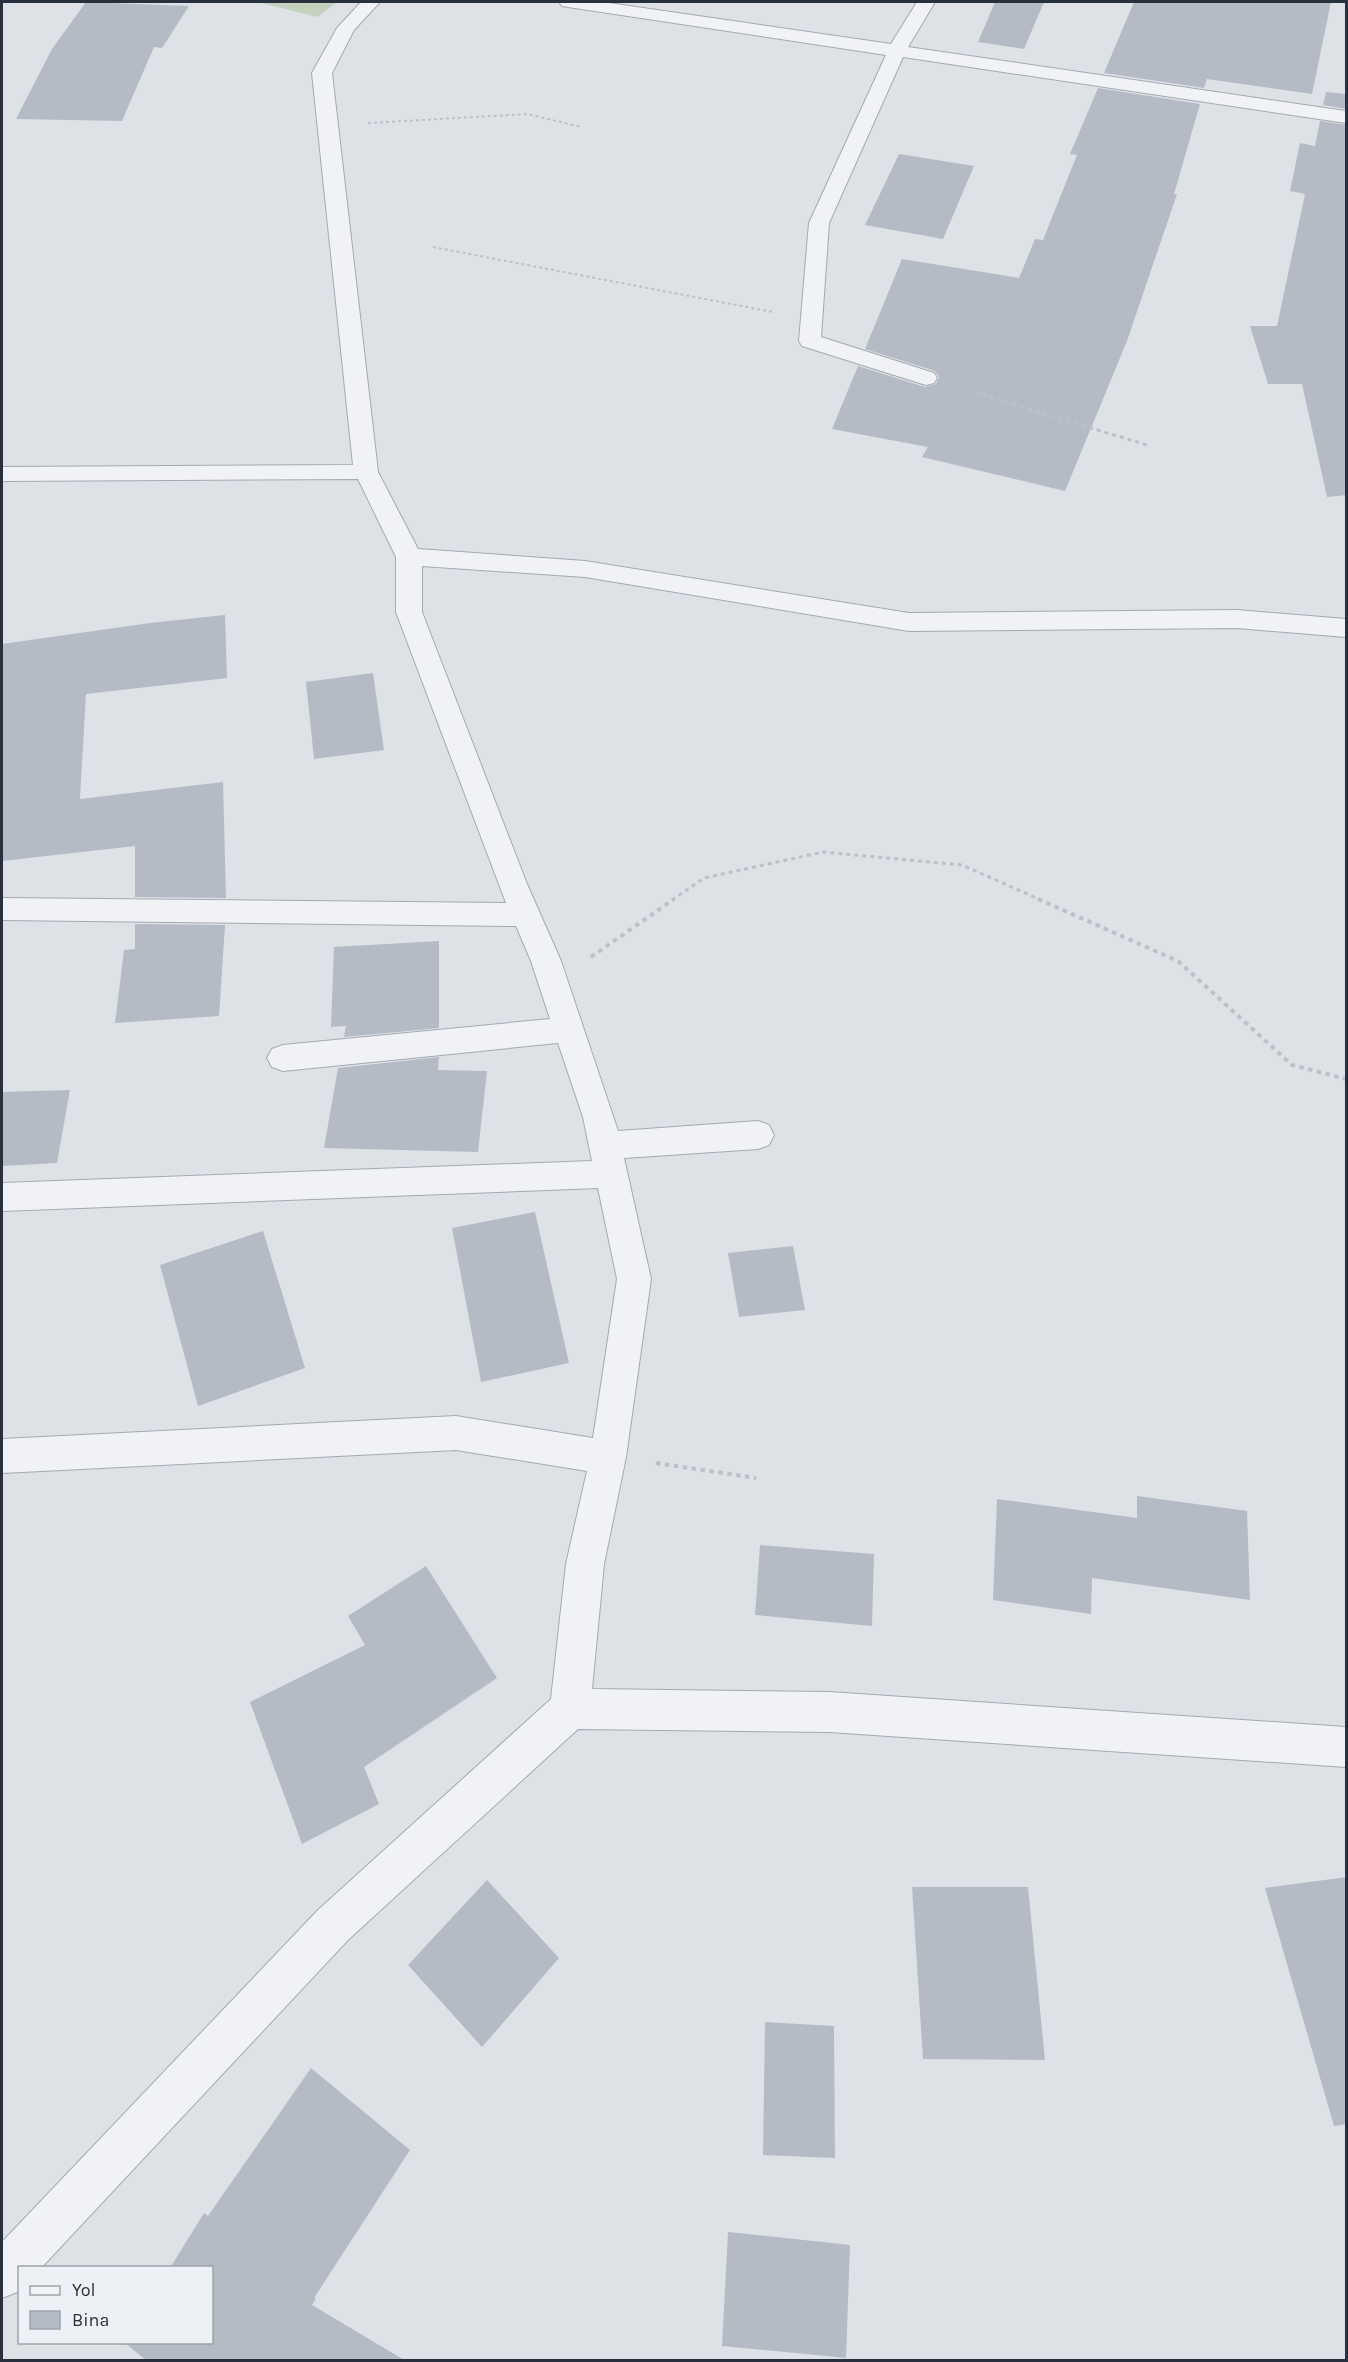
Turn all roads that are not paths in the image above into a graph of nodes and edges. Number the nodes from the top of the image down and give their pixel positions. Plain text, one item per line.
1 (371, 2) edge
2 (568, 2) edge
3 (926, 2) edge
4 (897, 50) junction
5 (1347, 117) edge
6 (926, 378) road end
7 (366, 472) junction
8 (2, 474) edge
9 (409, 557) junction
10 (1347, 628) edge
11 (2, 909) edge
12 (525, 915) junction
13 (569, 1030) junction
14 (283, 1058) dead end
15 (758, 1135) dead end
16 (608, 1160) junction
17 (2, 1197) edge
18 (2, 1456) edge
19 (608, 1457) junction
20 (570, 1709) junction
21 (1347, 1747) edge
22 (2, 2275) edge

1 - 7 street
2 - 4 street
3 - 4 street
4 - 5 street
4 - 6 street
7 - 8 street
7 - 9 street
9 - 10 street
9 - 12 street
11 - 12 street
12 - 13 street
13 - 14 street
13 - 16 street
15 - 16 street
16 - 17 street
16 - 19 street
18 - 19 street
19 - 20 street
20 - 21 street
20 - 22 street

